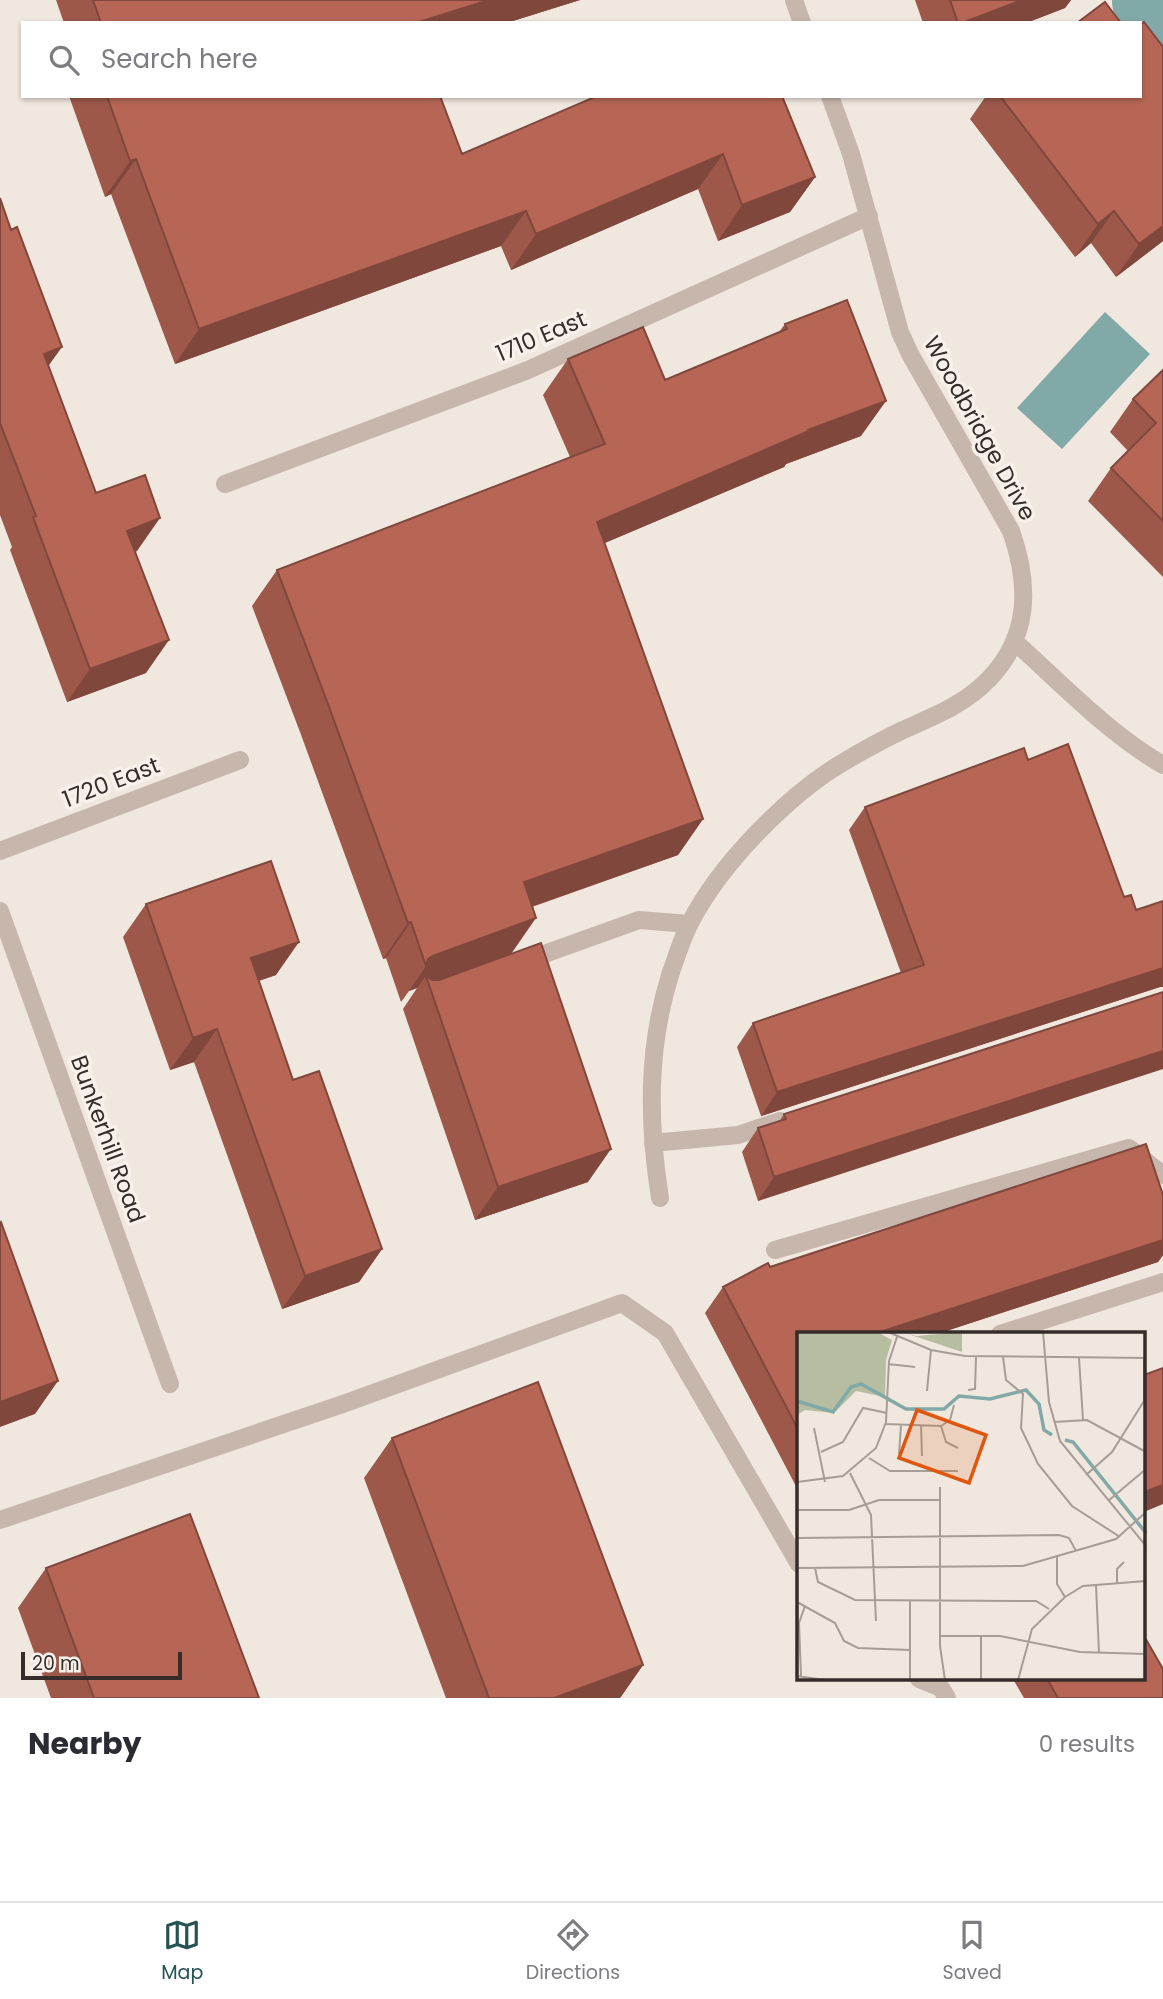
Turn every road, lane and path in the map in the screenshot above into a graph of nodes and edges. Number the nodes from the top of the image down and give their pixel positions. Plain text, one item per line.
1 (794, 0) edge
2 (801, 21) edge
3 (831, 98) edge
4 (869, 216) junction
5 (225, 484) dead end
6 (1015, 642) junction
7 (240, 760) dead end
8 (1163, 765) edge
9 (0, 851) edge
10 (0, 911) edge
11 (689, 924) junction
12 (501, 970) edge
13 (791, 1118) edge
14 (653, 1143) junction
15 (1163, 1175) edge
16 (660, 1198) dead end
17 (775, 1250) dead end
18 (1163, 1282) edge
19 (1006, 1332) edge
20 (170, 1384) dead end
21 (0, 1520) edge
22 (797, 1561) edge
23 (921, 1680) edge
24 (947, 1698) edge

1 - 2 street
3 - 4 street, Woodbridge Drive
4 - 5 street, 1710 East
4 - 6 street, Woodbridge Drive
6 - 8 street
6 - 11 street
7 - 9 street, 1720 East
10 - 20 street, Bunkerhill Road
11 - 12 street
11 - 14 street
13 - 14 street
14 - 16 street
15 - 17 street
18 - 19 street
21 - 22 street
23 - 24 street

